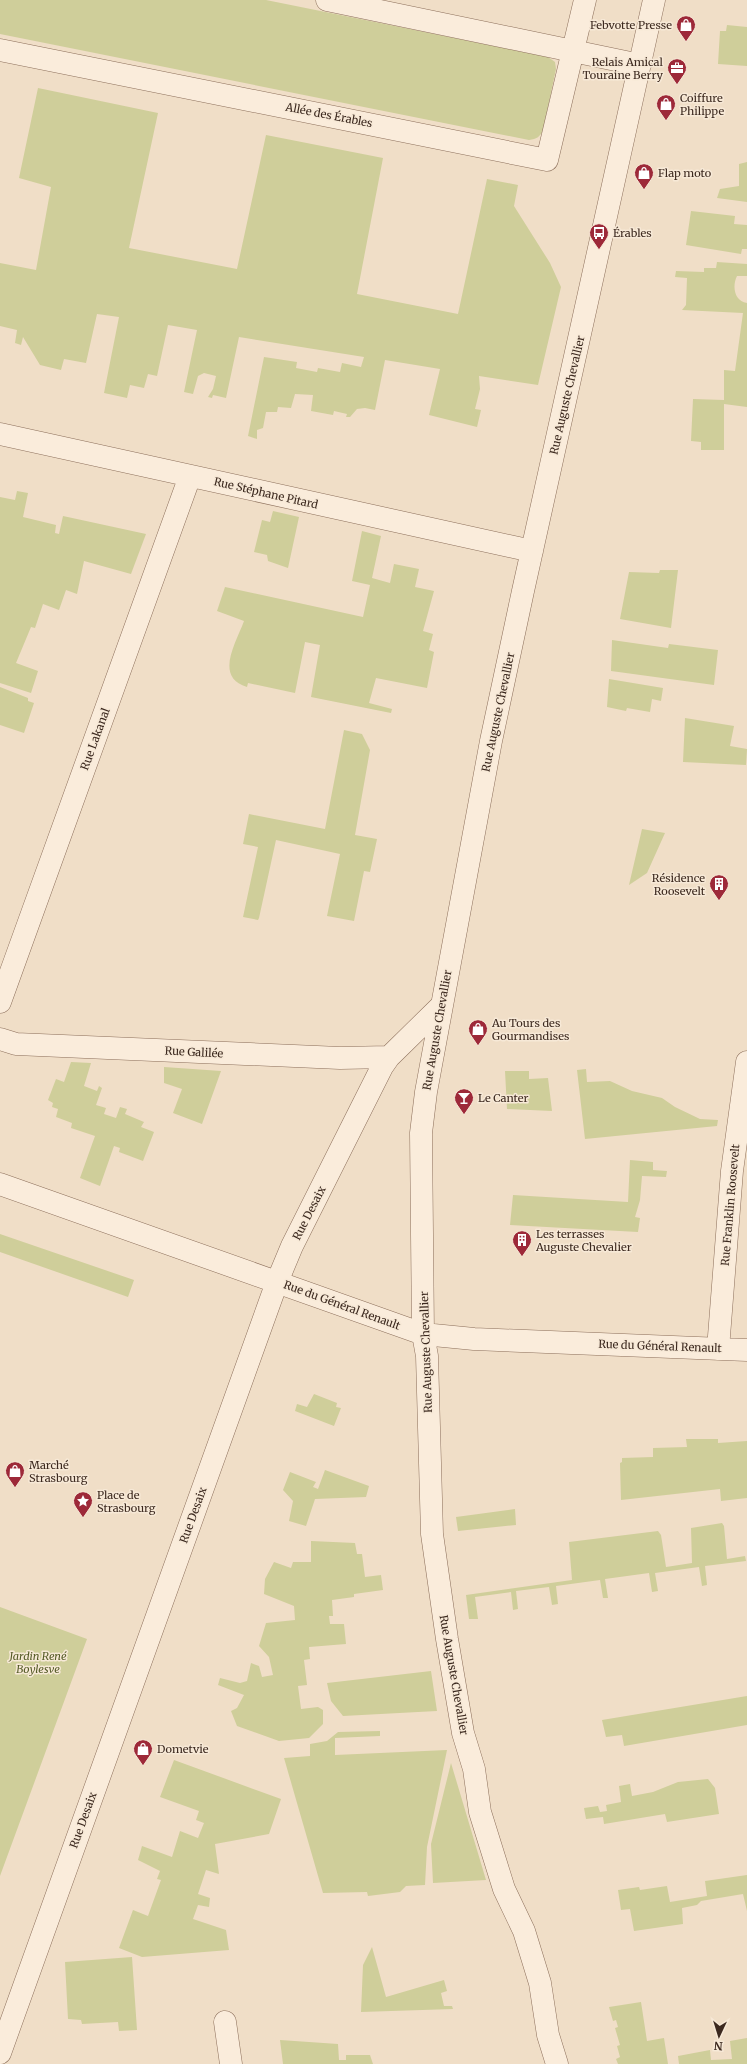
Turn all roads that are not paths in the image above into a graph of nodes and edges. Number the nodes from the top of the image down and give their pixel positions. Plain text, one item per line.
1 (327, 0) edge
2 (586, 0) edge
3 (654, 0) edge
4 (0, 50) edge
5 (573, 51) junction
6 (640, 65) junction
7 (0, 434) edge
8 (190, 476) junction
9 (532, 552) junction
10 (0, 1002) edge
11 (441, 1006) junction
12 (0, 1039) edge
13 (389, 1057) junction
14 (747, 1062) edge
15 (0, 1184) edge
16 (277, 1282) junction
17 (423, 1334) junction
18 (718, 1349) junction
19 (747, 1350) edge
20 (225, 2022) dead end
21 (0, 2053) edge
22 (231, 2064) edge
23 (557, 2064) edge

1 - 5 street
2 - 5 street, Allée des Érables
3 - 6 street, Rue Auguste Chevallier
4 - 5 street, Allée des Érables
5 - 6 street
6 - 9 street, Rue Auguste Chevallier
7 - 8 street, Rue Stéphane Pitard
8 - 9 street, Rue Stéphane Pitard
8 - 10 street, Rue Lakanal
9 - 11 street, Rue Auguste Chevallier
11 - 13 street, Rue Desaix
11 - 17 street, Rue Auguste Chevallier
12 - 13 street, Rue Galilée
13 - 16 street, Rue Desaix
14 - 18 street, Rue Franklin Roosevelt
15 - 16 street, Rue du Général Renault
16 - 17 street, Rue du Général Renault
16 - 21 street, Rue Desaix
17 - 18 street, Rue du Général Renault
17 - 23 street, Rue Auguste Chevallier
18 - 19 street, Rue du Général Renault
20 - 22 street

